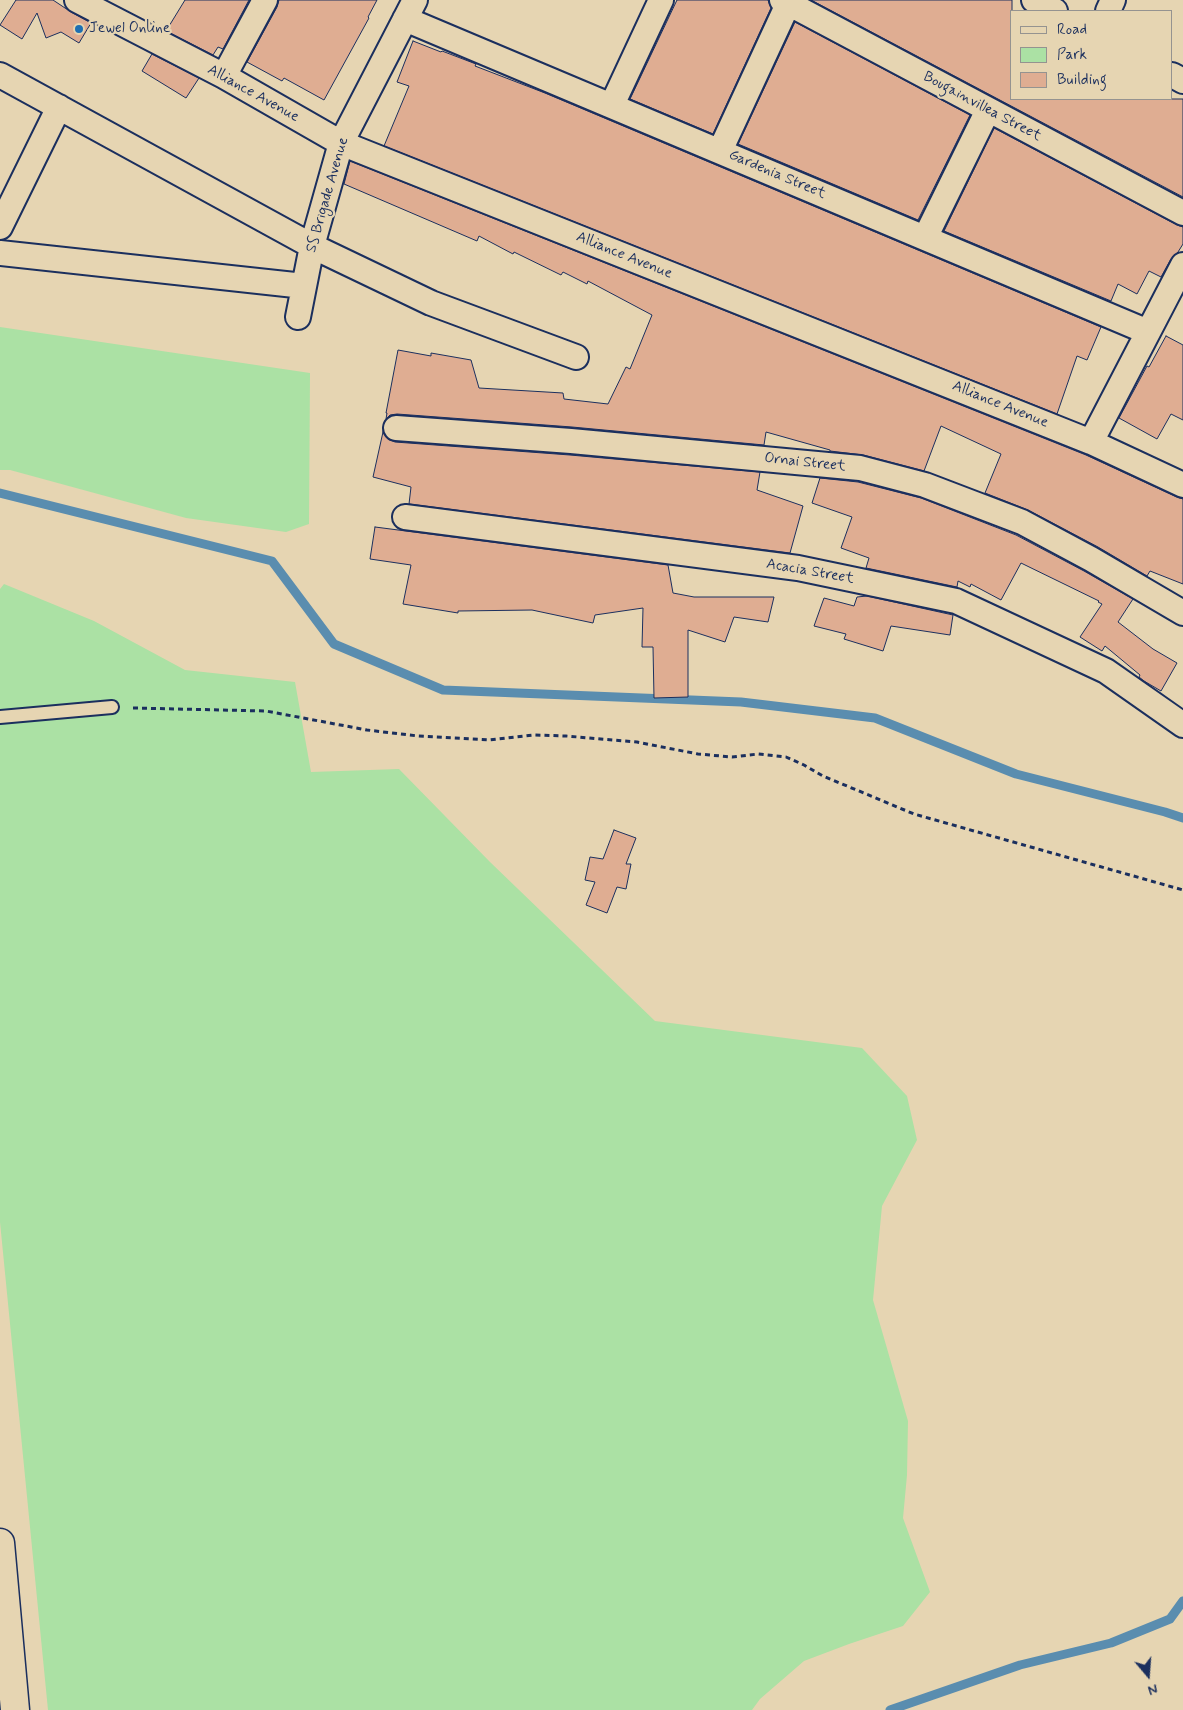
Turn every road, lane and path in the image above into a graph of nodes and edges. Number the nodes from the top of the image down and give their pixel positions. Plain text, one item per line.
1 (77, 0) edge
2 (265, 0) edge
3 (661, 0) edge
4 (1034, 0) edge
5 (785, 2) edge
6 (410, 10) edge
7 (1053, 10) edge
8 (0, 75) edge
9 (224, 76) junction
10 (612, 105) junction
11 (59, 107) junction
12 (988, 110) junction
13 (340, 143) junction
14 (720, 151) junction
15 (1183, 213) edge
16 (0, 227) edge
17 (925, 238) junction
18 (312, 246) junction
19 (0, 252) edge
20 (1183, 265) edge
21 (304, 286) junction
22 (298, 316) dead end
23 (1148, 332) junction
24 (576, 357) dead end
25 (396, 428) dead end
26 (1092, 442) junction
27 (1183, 484) edge
28 (405, 517) dead end
29 (1183, 613) edge
30 (112, 707) joint
31 (0, 717) edge
32 (1183, 725) edge
33 (1183, 890) edge
34 (0, 1543) edge
35 (15, 1710) edge

1 - 9 street, Alliance Avenue
2 - 9 street
3 - 10 street
4 - 7 street
5 - 12 street, Bougainvillea Street
5 - 14 street
6 - 10 street, Gardenia Street
6 - 13 street, SS Brigade Avenue
8 - 11 street
9 - 13 street, Alliance Avenue
10 - 14 street, Gardenia Street
11 - 16 street
11 - 18 street
12 - 15 street, Bougainvillea Street
12 - 17 street
13 - 18 street, SS Brigade Avenue
13 - 26 street, Alliance Avenue
14 - 17 street, Gardenia Street
17 - 23 street, Gardenia Street
18 - 21 street, SS Brigade Avenue
18 - 24 street
19 - 21 street
20 - 23 street
21 - 22 street, SS Brigade Avenue
23 - 26 street
25 - 29 street, Ornai Street
26 - 27 street, Alliance Avenue
28 - 32 street, Acacia Street
30 - 31 lane
30 - 33 path
34 - 35 street

